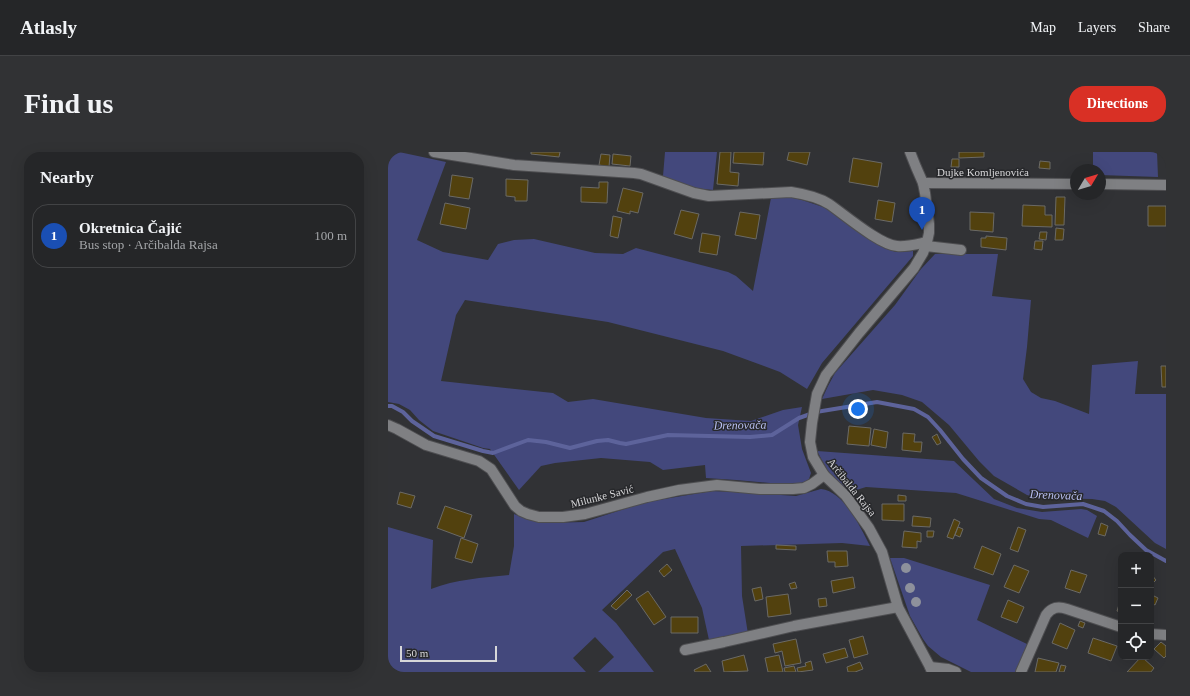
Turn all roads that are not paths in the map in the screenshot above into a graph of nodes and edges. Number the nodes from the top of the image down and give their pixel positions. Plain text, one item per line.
1 (434, 152) edge
2 (910, 152) edge
3 (923, 183) junction
4 (1070, 184) edge
5 (1106, 184) edge
6 (1166, 185) edge
7 (926, 244) junction
8 (962, 250) dead end
9 (388, 425) edge
10 (824, 475) junction
11 (898, 607) junction
12 (1118, 627) edge
13 (1154, 634) edge
14 (1166, 635) edge
15 (685, 650) dead end
16 (931, 669) edge
17 (956, 672) edge
18 (1021, 672) edge

1 - 7 street
2 - 3 street, Dujke Komljenovića
3 - 4 street, Dujke Komljenovića
3 - 7 street, Arčibalda Rajsa
5 - 6 street
7 - 8 street
7 - 10 street, Arčibalda Rajsa
9 - 10 street, Milunke Savić
10 - 11 street, Arčibalda Rajsa
11 - 15 street
11 - 16 street, Arčibalda Rajsa
12 - 18 street
13 - 14 street
16 - 17 street

